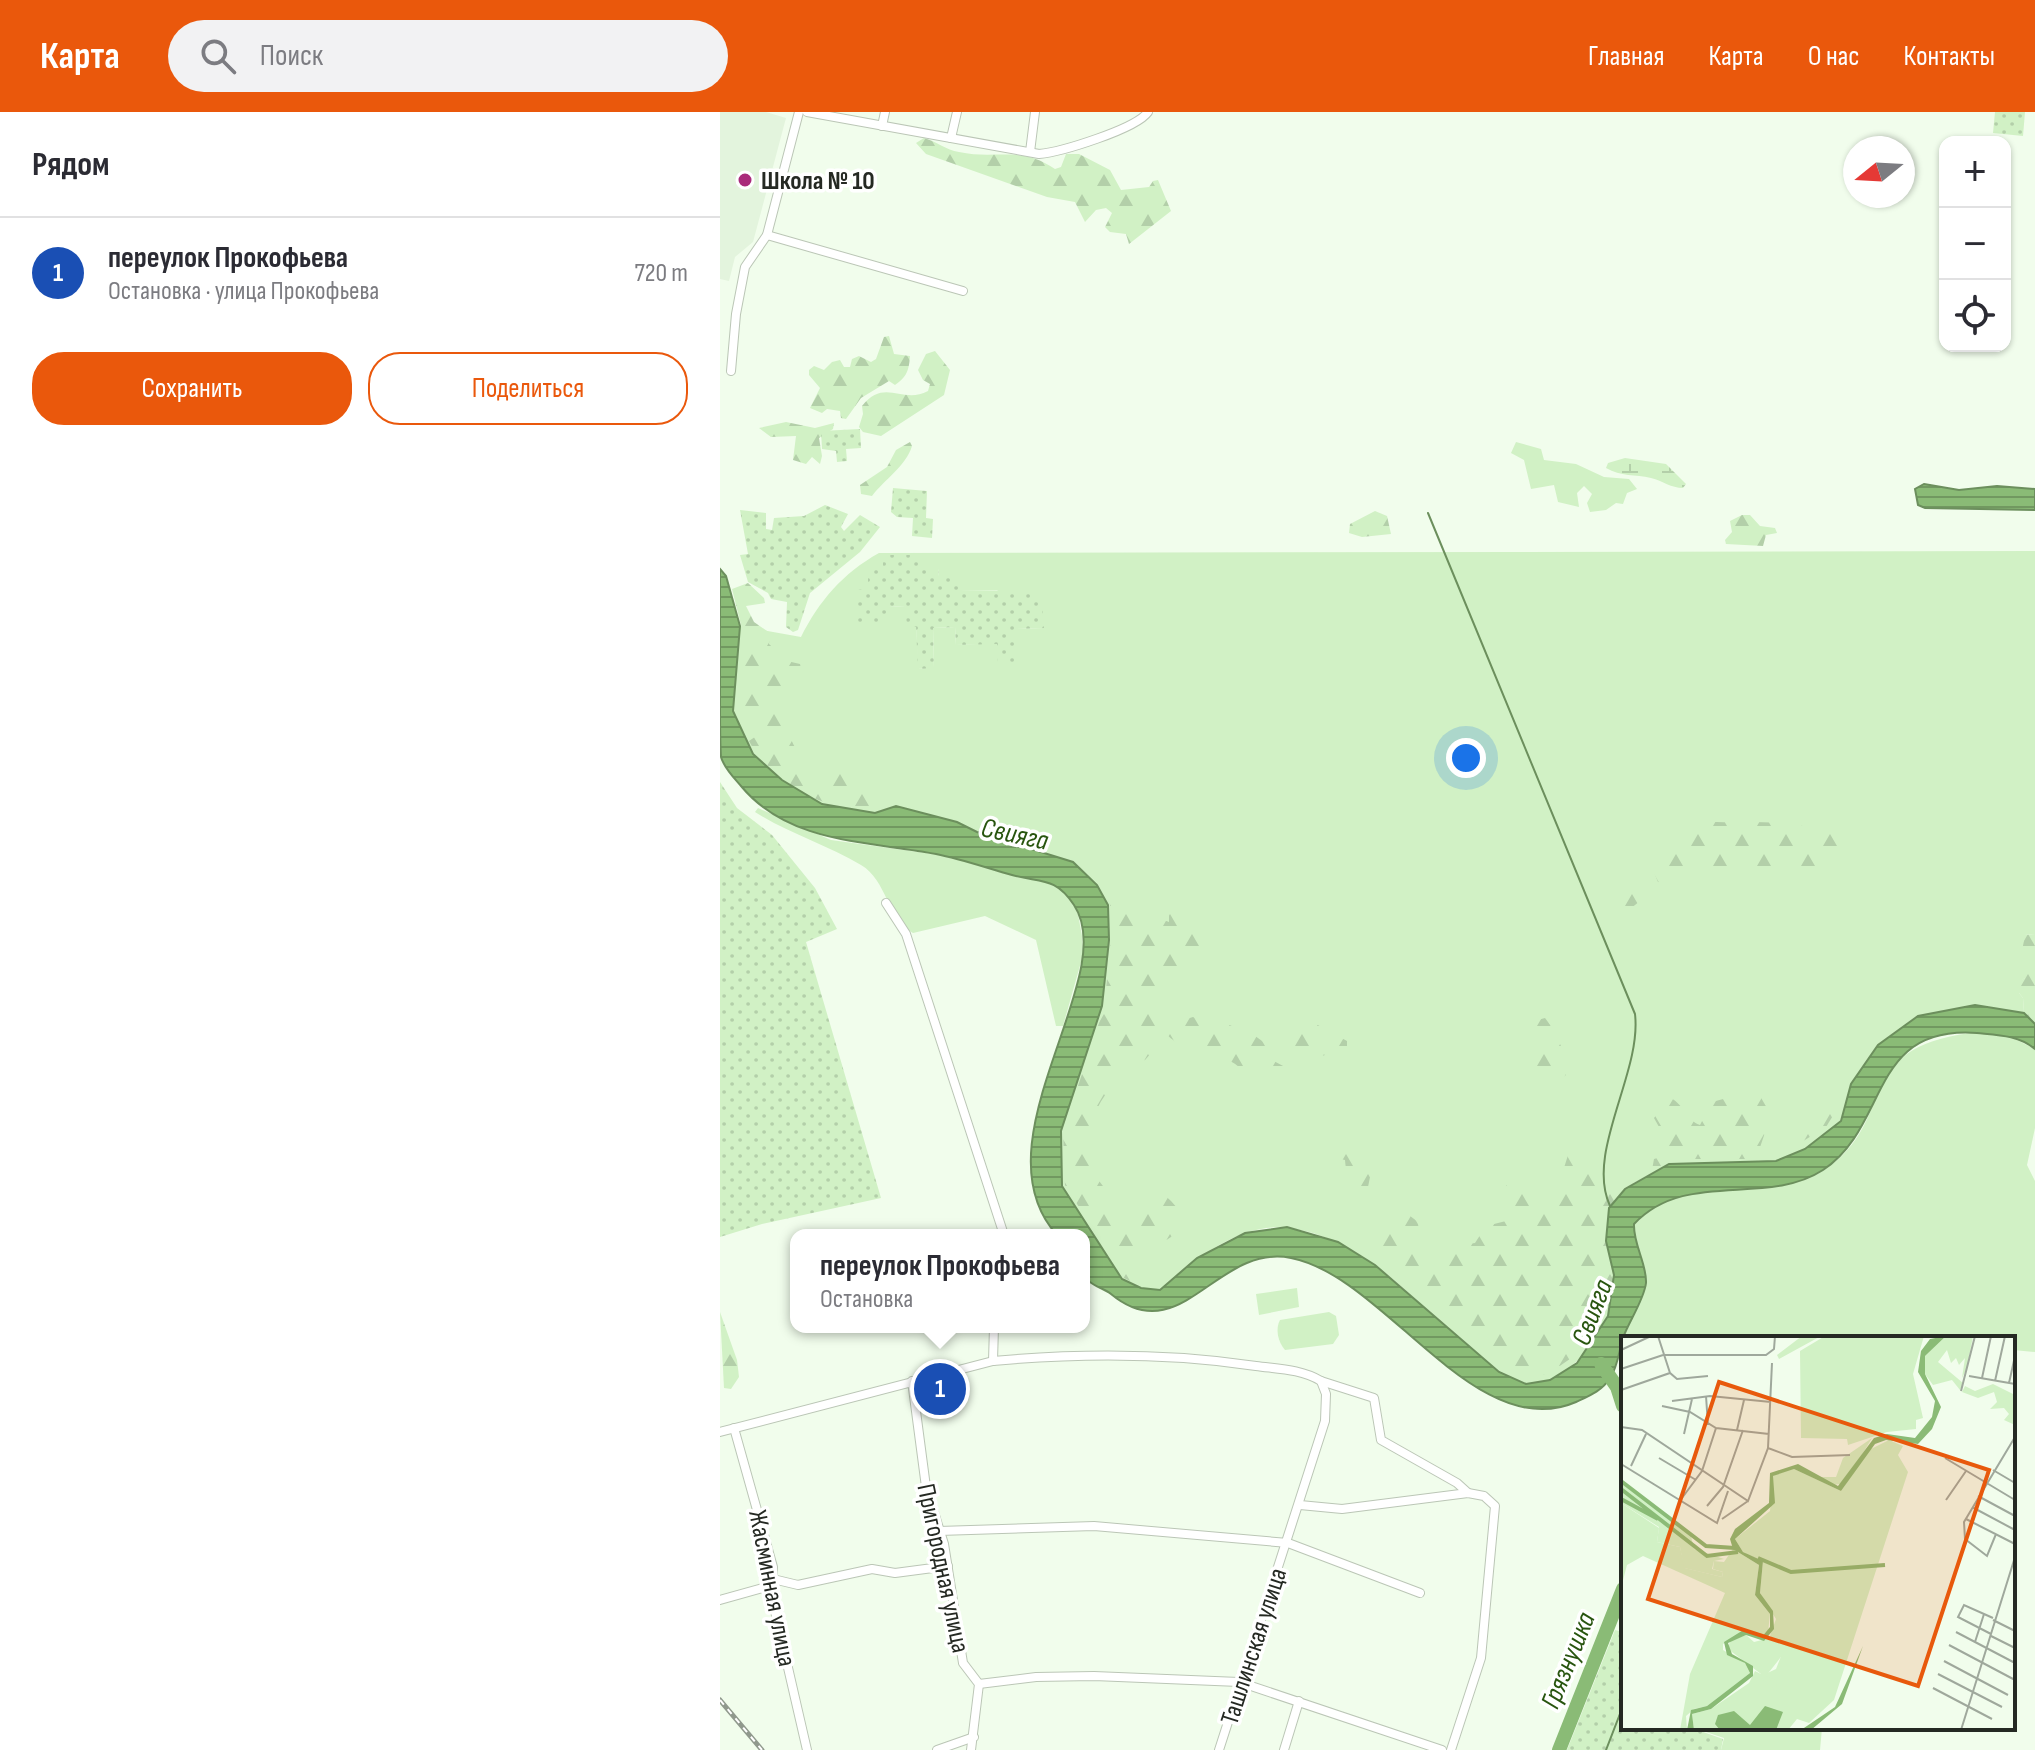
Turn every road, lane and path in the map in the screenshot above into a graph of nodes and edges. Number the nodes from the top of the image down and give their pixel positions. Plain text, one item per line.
1 (799, 112) edge
2 (807, 112) edge
3 (885, 112) edge
4 (957, 112) edge
5 (1035, 112) edge
6 (1146, 115) edge
7 (882, 126) junction
8 (951, 138) junction
9 (1030, 152) junction
10 (767, 235) junction
11 (963, 291) dead end
12 (731, 371) dead end
13 (886, 903) dead end
14 (1002, 1229) edge
15 (994, 1333) edge
16 (993, 1361) junction
17 (912, 1381) junction
18 (1321, 1381) junction
19 (734, 1428) junction
20 (720, 1432) edge
21 (1468, 1493) junction
22 (1300, 1505) junction
23 (939, 1531) junction
24 (1288, 1543) junction
25 (948, 1566) junction
26 (772, 1583) junction
27 (1420, 1593) dead end
28 (720, 1600) edge
29 (1239, 1682) junction
30 (979, 1684) junction
31 (1299, 1701) junction
32 (974, 1737) junction
33 (807, 1750) edge
34 (937, 1750) edge
35 (971, 1750) edge
36 (1219, 1750) edge
37 (1284, 1750) edge
38 (1442, 1750) edge
39 (1451, 1750) edge

1 - 10 street
2 - 7 street
3 - 7 street
4 - 8 street
5 - 9 street
6 - 9 street
7 - 8 street
8 - 9 street
10 - 11 street
10 - 12 street
13 - 14 street
15 - 16 street
16 - 17 street
16 - 18 street
17 - 19 street
17 - 23 street, Пригородная улица
18 - 21 street
18 - 22 street, Ташлинская улица
19 - 20 street
19 - 26 street, Жасминная улица
21 - 22 street
21 - 39 street
22 - 24 street, Ташлинская улица
23 - 24 street
23 - 25 street, Пригородная улица
24 - 27 street, Ташлинская улица
24 - 29 street, Ташлинская улица
25 - 26 street
25 - 30 street, Пригородная улица
26 - 28 street
26 - 33 street, Жасминная улица
29 - 30 street
29 - 31 street
29 - 36 street, Ташлинская улица
30 - 32 street, Пригородная улица
31 - 37 street
31 - 38 street
32 - 34 street
32 - 35 street, Пригородная улица

